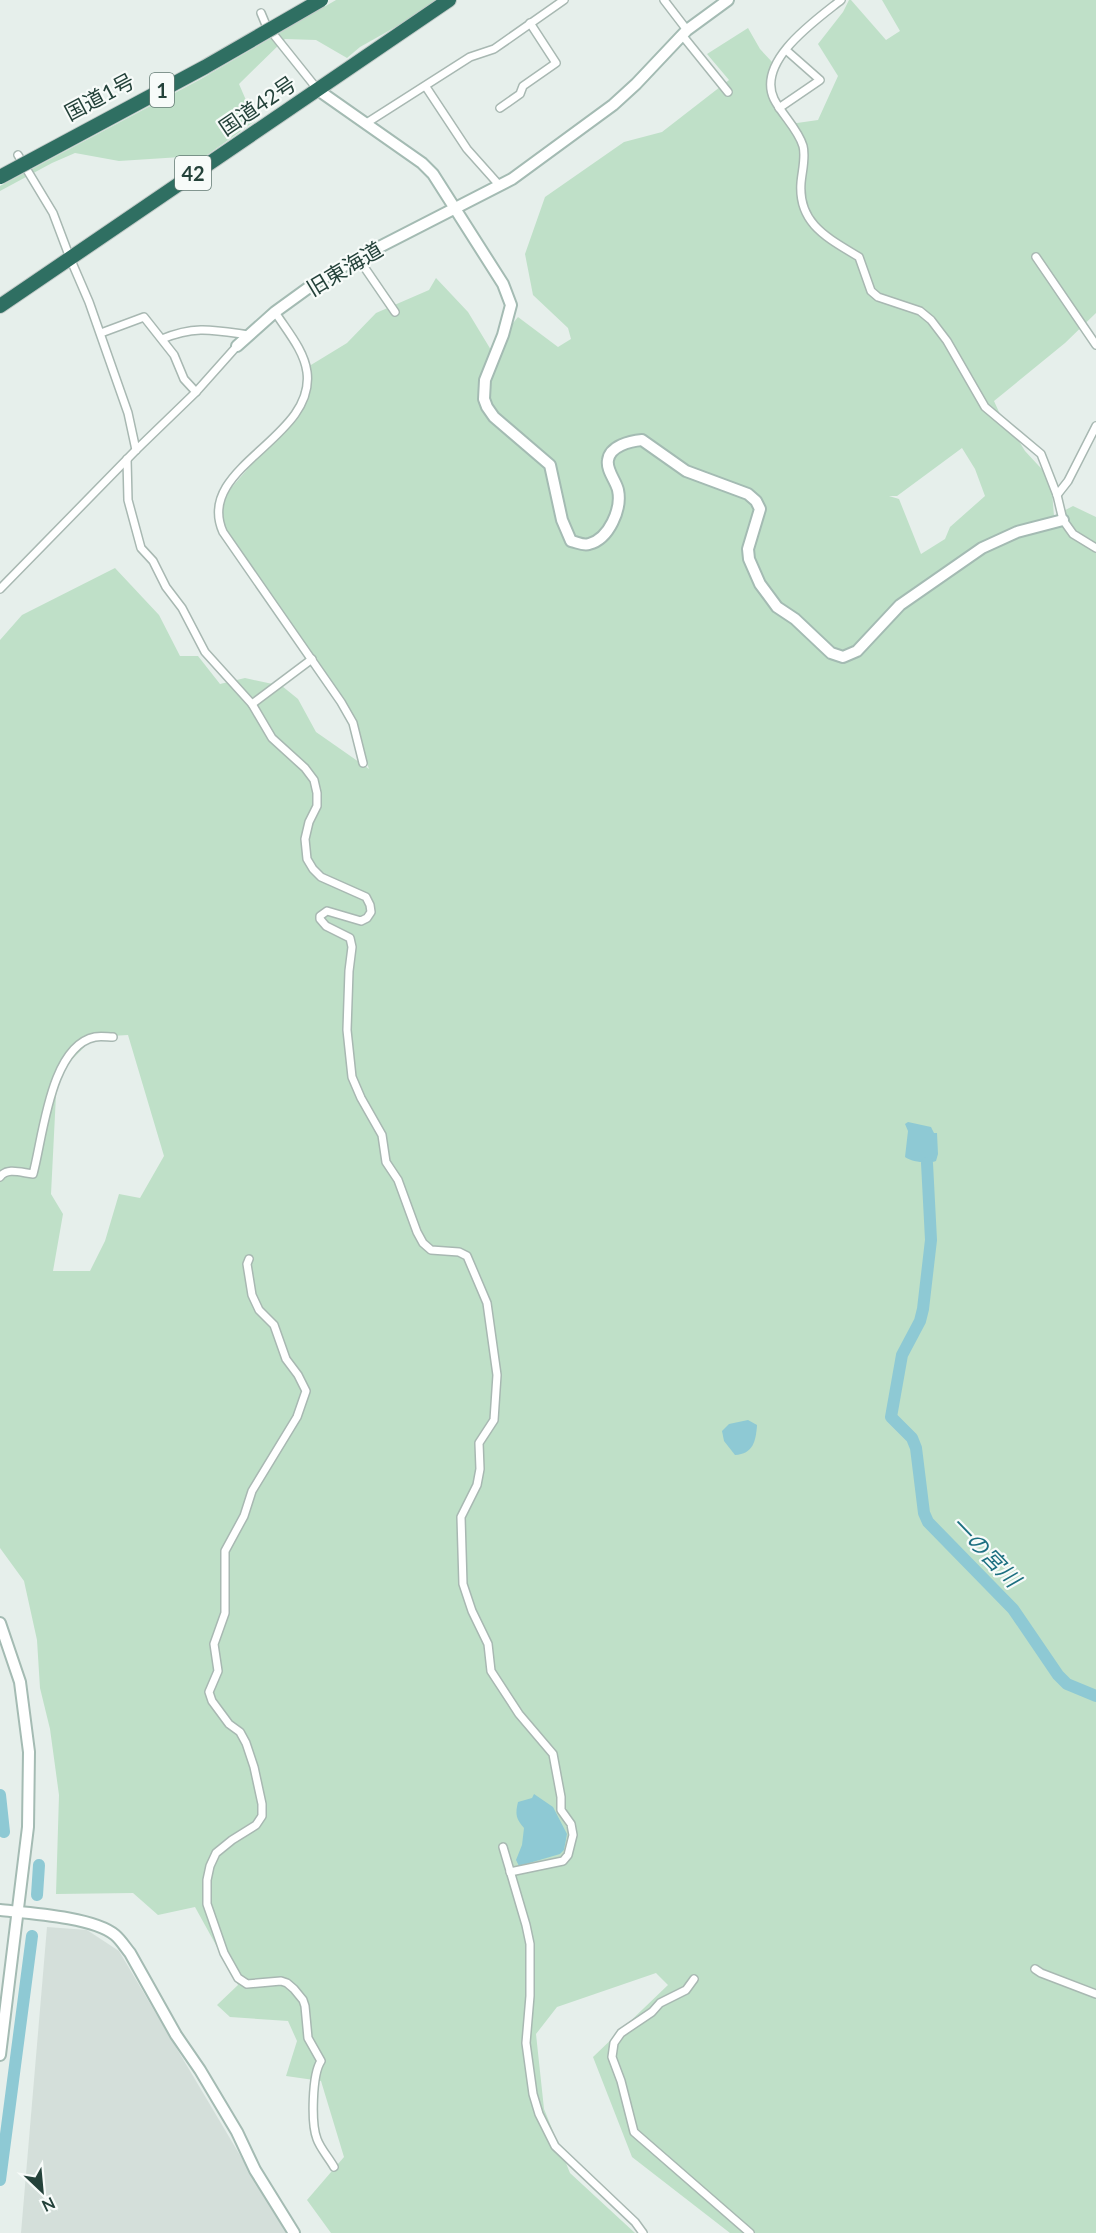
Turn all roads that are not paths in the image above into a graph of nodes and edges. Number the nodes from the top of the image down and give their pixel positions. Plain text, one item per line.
1 (309, 0) edge
2 (321, 0) edge
3 (449, 0) edge
4 (564, 0) edge
5 (664, 0) edge
6 (728, 0) edge
7 (841, 0) edge
8 (263, 19) junction
9 (530, 23) junction
10 (685, 32) junction
11 (786, 50) junction
12 (426, 87) junction
13 (318, 90) junction
14 (729, 92) dead end
15 (500, 108) dead end
16 (779, 108) junction
17 (366, 124) junction
18 (20, 158) junction
19 (0, 172) edge
20 (0, 177) edge
21 (500, 186) junction
22 (454, 209) junction
23 (1036, 257) dead end
24 (70, 258) junction
25 (358, 258) junction
26 (0, 306) edge
27 (275, 312) junction
28 (395, 312) dead end
29 (101, 333) junction
30 (249, 334) junction
31 (162, 339) junction
32 (1096, 345) edge
33 (237, 346) joint
34 (196, 392) junction
35 (1096, 426) edge
36 (136, 450) junction
37 (127, 459) junction
38 (1057, 495) junction
39 (1063, 520) junction
40 (1096, 548) edge
41 (0, 589) edge
42 (312, 659) junction
43 (252, 705) junction
44 (363, 763) dead end
45 (113, 1037) dead end
46 (0, 1177) edge
47 (249, 1259) dead end
48 (0, 1623) edge
49 (503, 1847) dead end
50 (510, 1872) junction
51 (0, 1910) edge
52 (17, 1912) junction
53 (1035, 1969) dead end
54 (694, 1979) dead end
55 (1096, 1994) edge
56 (1, 2032) edge
57 (0, 2055) edge
58 (334, 2166) dead end
59 (294, 2233) edge
60 (643, 2233) edge
61 (750, 2233) edge

1 - 8 highway, 国道1号 / 1
2 - 20 highway, 1, bridge
3 - 13 highway, 国道42号 / 42
4 - 9 street
5 - 10 street
6 - 10 street, 旧東海道
7 - 11 street
8 - 13 street
8 - 18 highway, 国道1号 / 1
9 - 12 street
9 - 15 street
10 - 14 street
10 - 21 street, 旧東海道
11 - 16 street
11 - 16 street
12 - 17 street
12 - 21 street
13 - 17 street
13 - 24 highway, 国道42号 / 42
16 - 38 street
17 - 22 street
18 - 19 highway, 国道1号 / 1
18 - 24 street
21 - 22 street, 旧東海道
22 - 25 street, 旧東海道
22 - 39 street
23 - 32 street
24 - 26 highway, 国道42号 / 42
24 - 29 street
25 - 27 street, 旧東海道
25 - 28 street
27 - 30 street, 旧東海道
27 - 42 street
29 - 31 street
29 - 36 street
30 - 31 street
30 - 33 street, 旧東海道
31 - 34 street
33 - 34 street, 旧東海道
34 - 36 street, 旧東海道
35 - 38 street
36 - 37 street, 旧東海道
37 - 41 street, 旧東海道
37 - 43 street
38 - 39 street
39 - 40 street
42 - 43 street
42 - 44 street
43 - 50 street
45 - 46 street
47 - 58 street
48 - 52 street
49 - 50 street
50 - 60 street
51 - 52 street
52 - 56 street
52 - 59 street
53 - 55 street
54 - 61 street
56 - 57 street

